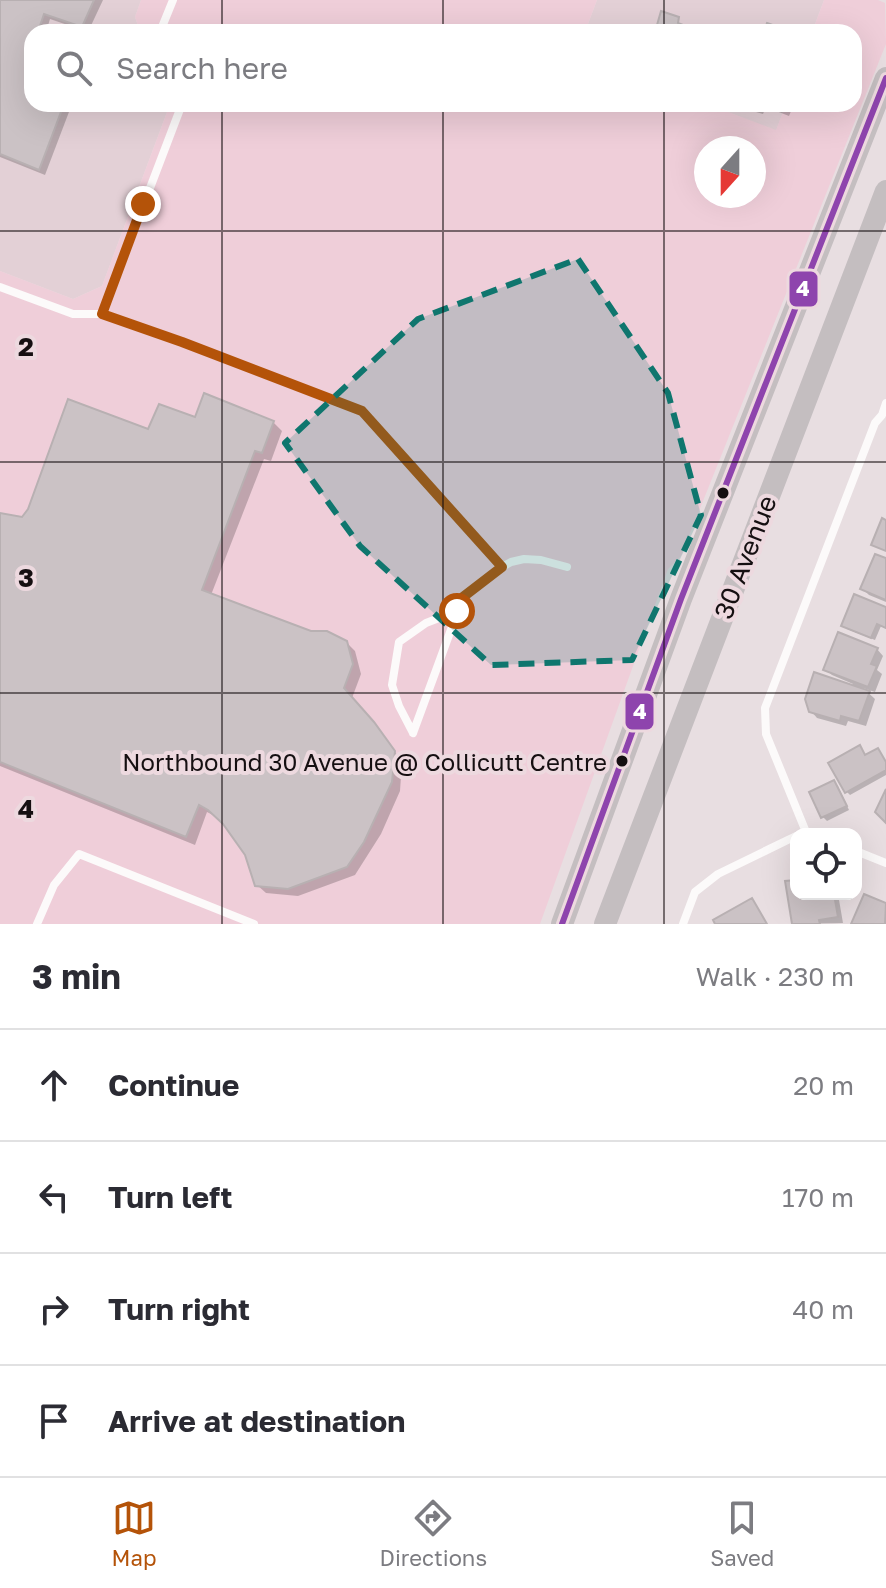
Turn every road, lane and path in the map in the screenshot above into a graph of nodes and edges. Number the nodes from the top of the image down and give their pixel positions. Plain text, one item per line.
1 (173, 0) edge
2 (163, 24) edge
3 (886, 78) edge
4 (179, 112) edge
5 (886, 191) edge
6 (0, 287) edge
7 (102, 314) junction
8 (886, 403) edge
9 (884, 416) edge
10 (502, 567) junction
11 (567, 567) dead end
12 (457, 611) junction
13 (802, 828) edge
14 (790, 841) edge
15 (862, 853) edge
16 (886, 863) edge
17 (37, 924) edge
18 (254, 924) edge
19 (562, 924) edge
20 (605, 924) edge
21 (683, 924) edge

1 - 2 lane
3 - 19 main road, 30 Avenue
4 - 7 lane
5 - 20 main road, 30 Avenue
6 - 7 lane
7 - 10 lane
8 - 9 lane
9 - 13 lane
10 - 11 lane
10 - 12 lane
12 - 12 lane
14 - 21 lane
15 - 16 lane
17 - 18 lane

